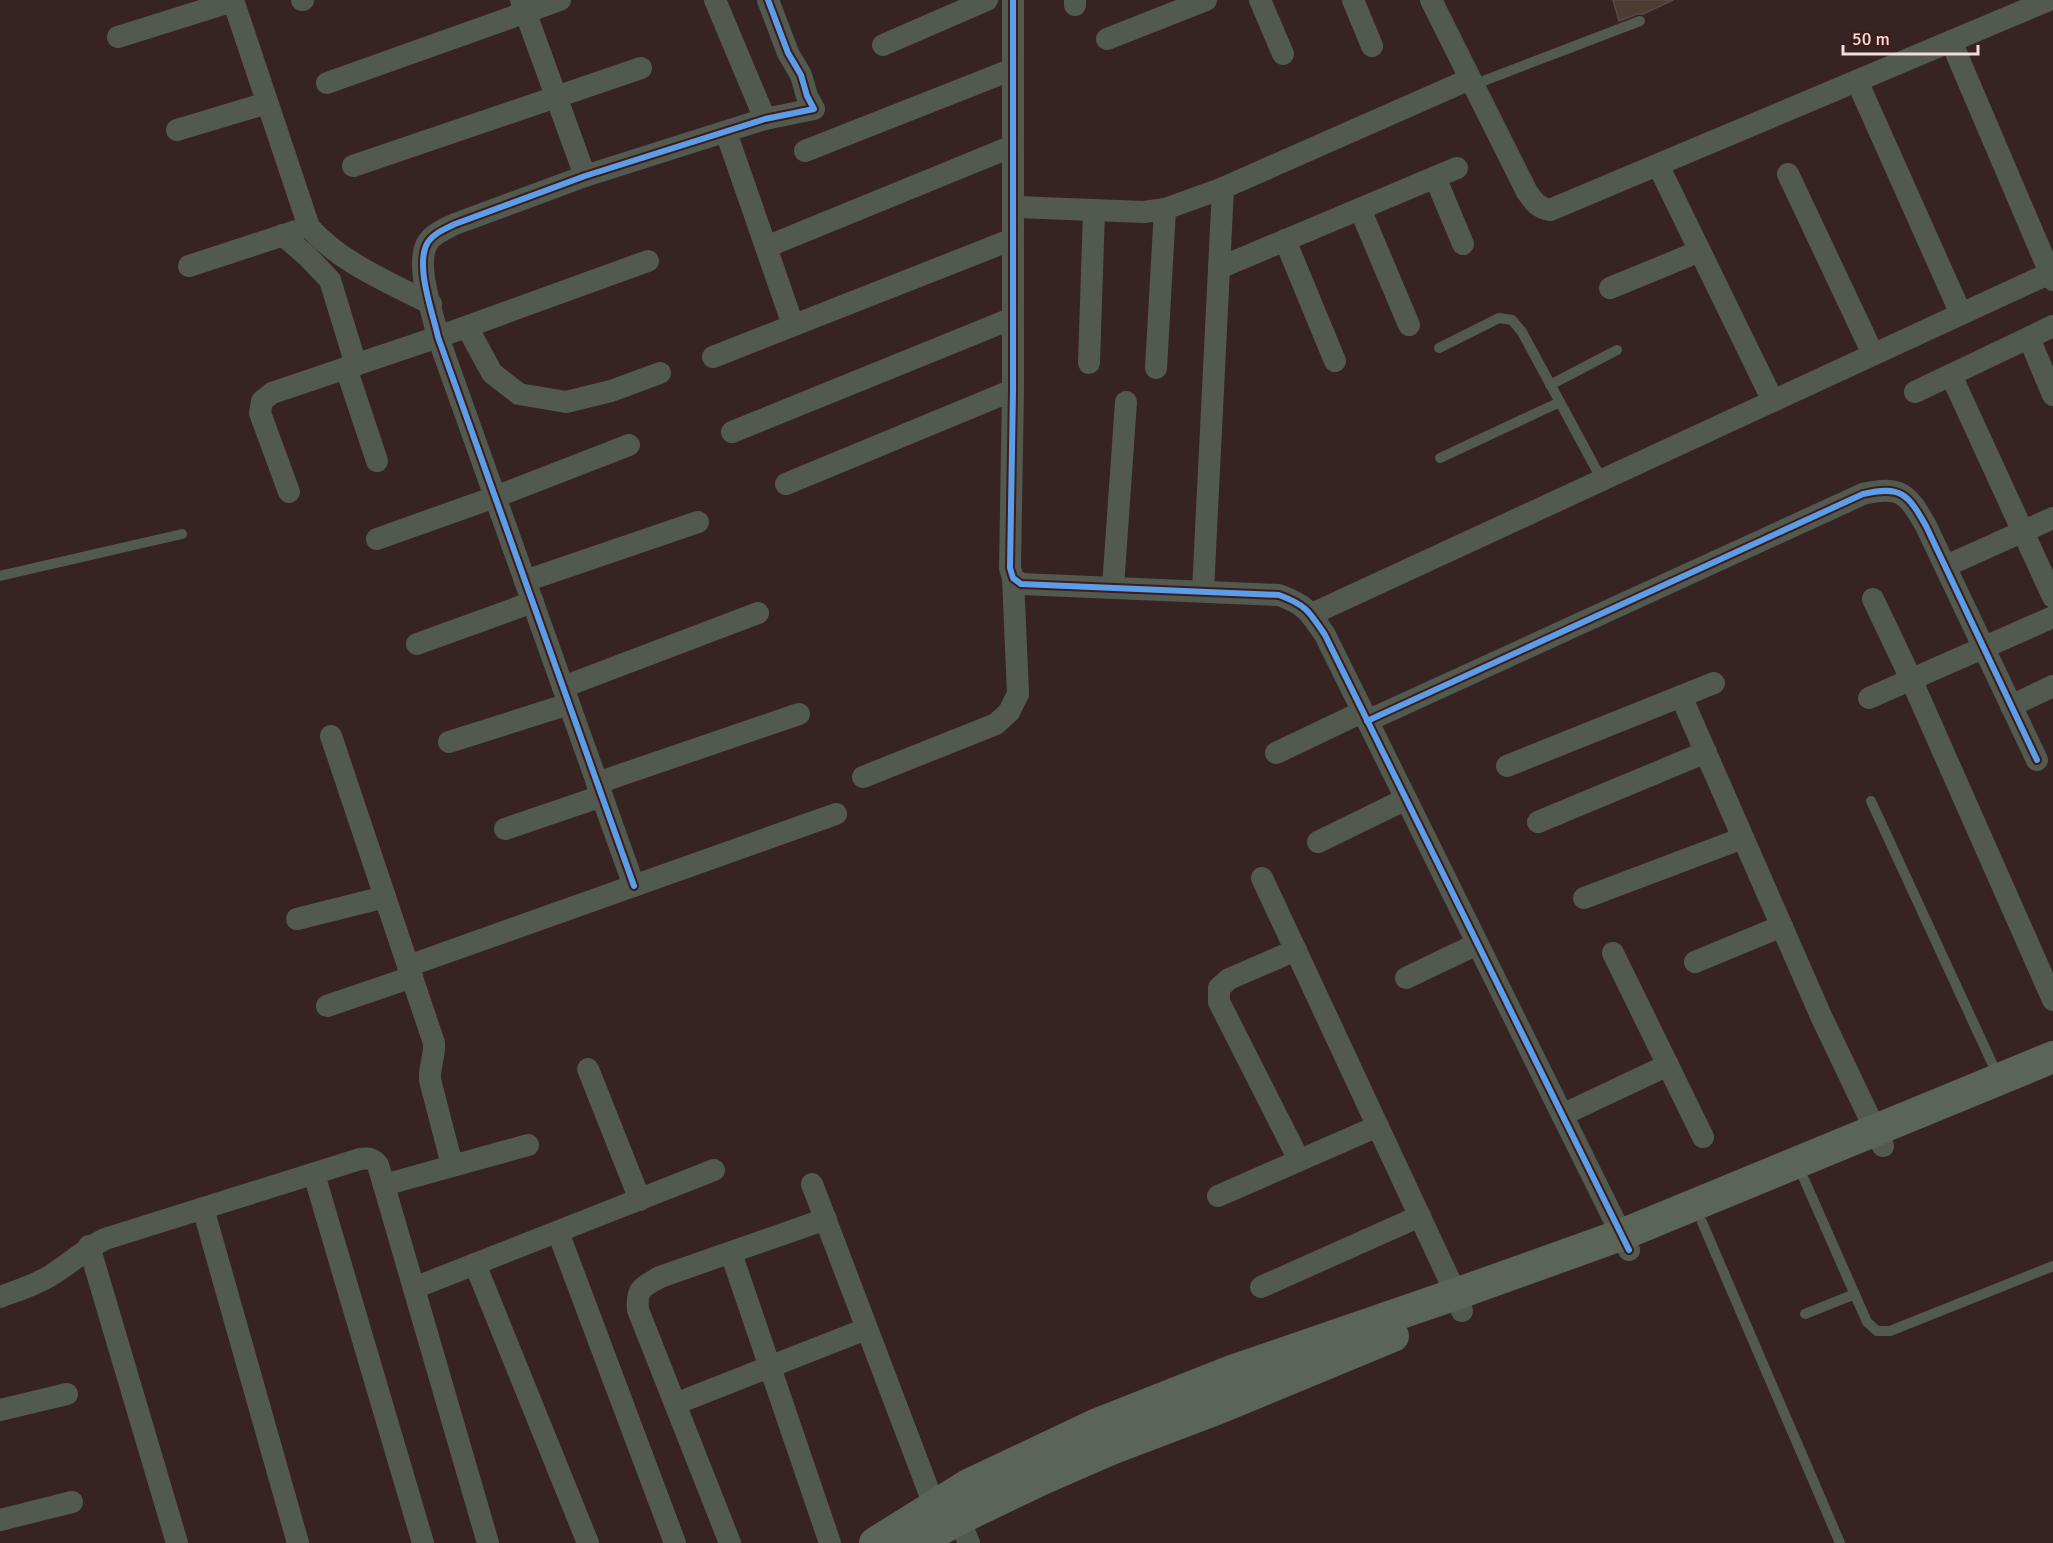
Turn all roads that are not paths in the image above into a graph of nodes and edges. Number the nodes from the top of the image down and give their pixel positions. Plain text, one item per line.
1 (233, 0) edge
2 (560, 0) edge
3 (715, 0) edge
4 (768, 0) edge
5 (987, 0) edge
6 (1013, 0) edge
7 (1206, 0) edge
8 (1260, 0) edge
9 (1353, 0) edge
10 (1431, 0) edge
11 (2049, 0) edge
12 (523, 6) edge
13 (1640, 21) dead end
14 (118, 37) dead end
15 (1107, 39) dead end
16 (1951, 41) junction
17 (883, 45) dead end
18 (1372, 46) dead end
19 (1283, 54) dead end
20 (641, 68) dead end
21 (1013, 69) junction
22 (1857, 81) junction
23 (1471, 82) junction
24 (327, 83) dead end
25 (556, 97) junction
26 (267, 103) junction
27 (765, 119) junction
28 (177, 130) dead end
29 (726, 132) junction
30 (1013, 146) junction
31 (805, 151) dead end
32 (1658, 165) junction
33 (353, 166) dead end
34 (1457, 168) dead end
35 (1788, 174) dead end
36 (585, 176) junction
37 (1435, 177) junction
38 (1223, 188) junction
39 (1013, 207) junction
40 (1165, 209) junction
41 (1360, 209) junction
42 (1094, 211) junction
43 (309, 227) junction
44 (283, 235) junction
45 (1013, 238) junction
46 (1285, 240) junction
47 (1463, 244) dead end
48 (766, 247) junction
49 (1700, 250) junction
50 (648, 261) dead end
51 (189, 266) dead end
52 (1219, 268) junction
53 (2052, 277) edge
54 (1610, 288) dead end
55 (430, 304) junction
56 (1961, 314) junction
57 (1013, 318) junction
58 (793, 325) junction
59 (1409, 325) dead end
60 (467, 327) junction
61 (2053, 327) edge
62 (438, 338) junction
63 (2029, 338) junction
64 (1438, 348) dead end
65 (1617, 350) dead end
66 (1874, 354) junction
67 (713, 357) dead end
68 (1335, 361) dead end
69 (1089, 363) dead end
70 (351, 366) junction
71 (1156, 368) dead end
72 (660, 373) dead end
73 (1951, 375) junction
74 (1550, 385) junction
75 (1013, 390) junction
76 (1914, 392) dead end
77 (2053, 395) edge
78 (1773, 401) junction
79 (1126, 402) dead end
80 (1560, 402) junction
81 (732, 432) dead end
82 (629, 445) dead end
83 (1440, 458) dead end
84 (377, 461) dead end
85 (1602, 480) junction
86 (786, 484) dead end
87 (289, 492) dead end
88 (495, 497) junction
89 (2053, 518) edge
90 (698, 522) dead end
91 (2021, 531) junction
92 (182, 534) dead end
93 (377, 539) dead end
94 (1946, 566) junction
95 (0, 576) edge
96 (1012, 578) junction
97 (525, 581) junction
98 (1113, 587) junction
99 (1203, 591) junction
100 (2053, 597) edge
101 (1873, 599) dead end
102 (533, 602) junction
103 (758, 613) dead end
104 (1312, 615) junction
105 (2053, 617) edge
106 (417, 644) dead end
107 (1983, 647) junction
108 (1911, 679) junction
109 (1714, 682) dead end
110 (2053, 686) edge
111 (566, 695) junction
112 (1681, 696) junction
113 (1869, 698) dead end
114 (2011, 706) junction
115 (799, 714) dead end
116 (1365, 716) junction
117 (331, 736) dead end
118 (449, 742) dead end
119 (1706, 752) junction
120 (1276, 753) dead end
121 (2037, 760) dead end
122 (1507, 766) dead end
123 (863, 777) dead end
124 (599, 790) junction
125 (1406, 799) junction
126 (1872, 801) dead end
127 (836, 814) dead end
128 (1538, 822) dead end
129 (505, 829) dead end
130 (1743, 838) junction
131 (1318, 842) dead end
132 (1262, 878) dead end
133 (634, 886) junction
134 (385, 897) junction
135 (1584, 898) dead end
136 (297, 919) dead end
137 (1782, 926) junction
138 (1477, 944) junction
139 (1296, 950) junction
140 (1613, 953) dead end
141 (1695, 962) dead end
142 (410, 971) junction
143 (1406, 978) dead end
144 (2053, 1000) edge
145 (327, 1006) dead end
146 (2053, 1057) edge
147 (1668, 1065) junction
148 (588, 1069) dead end
149 (2053, 1078) edge
150 (1983, 1093) junction
151 (1562, 1115) junction
152 (1378, 1126) junction
153 (1703, 1137) dead end
154 (1879, 1138) junction
155 (528, 1144) dead end
156 (1299, 1160) junction
157 (452, 1166) junction
158 (714, 1170) dead end
159 (314, 1174) junction
160 (1804, 1179) junction
161 (813, 1184) dead end
162 (384, 1185) junction
163 (1218, 1196) dead end
164 (640, 1200) junction
165 (203, 1208) junction
166 (1420, 1216) junction
167 (826, 1219) junction
168 (1702, 1222) junction
169 (558, 1232) junction
170 (1625, 1242) junction
171 (89, 1246) junction
172 (731, 1252) junction
173 (475, 1264) junction
174 (2053, 1266) edge
175 (1261, 1287) dead end
176 (414, 1288) junction
177 (1855, 1294) junction
178 (0, 1297) edge
179 (1459, 1303) junction
180 (1805, 1314) dead end
181 (866, 1329) junction
182 (771, 1366) junction
183 (67, 1394) dead end
184 (675, 1404) junction
185 (0, 1410) edge
186 (72, 1502) dead end
187 (0, 1520) edge
188 (951, 1524) edge
189 (177, 1543) edge
190 (298, 1543) edge
191 (423, 1543) edge
192 (489, 1543) edge
193 (588, 1543) edge
194 (675, 1543) edge
195 (730, 1543) edge
196 (831, 1543) edge
197 (875, 1543) edge
198 (916, 1543) edge
199 (1840, 1543) edge

1 - 14 street
1 - 26 street
2 - 12 street
3 - 27 street
4 - 27 street
5 - 17 street
6 - 21 street
7 - 15 street
8 - 19 street
9 - 18 street
10 - 23 street
11 - 16 street
12 - 24 street
12 - 25 street
13 - 23 lane
16 - 22 street
16 - 53 street
20 - 25 street
21 - 30 street
21 - 31 street
22 - 32 street
22 - 56 street
23 - 32 street
23 - 38 street
25 - 33 street
25 - 36 street
26 - 28 street
26 - 43 street
27 - 29 street
29 - 36 street
29 - 48 street
30 - 39 street
30 - 48 street
32 - 49 street
34 - 37 street
35 - 66 street
36 - 55 street
37 - 41 street
37 - 47 street
38 - 40 street
38 - 52 street
39 - 42 street
39 - 45 street
40 - 42 street
40 - 71 street
41 - 46 street
41 - 59 street
42 - 69 street
43 - 44 street
43 - 55 street
44 - 51 street
44 - 70 street
45 - 57 street
45 - 58 street
46 - 52 street
46 - 68 street
48 - 58 street
49 - 54 street
49 - 78 street
50 - 60 street
52 - 99 street
53 - 56 street
55 - 62 street
56 - 66 street
57 - 75 street
57 - 81 street
58 - 67 street
60 - 62 street
60 - 72 street
61 - 63 street
62 - 70 street
62 - 88 street
63 - 73 street
63 - 77 street
64 - 74 lane
65 - 74 lane
66 - 78 street
70 - 84 street
70 - 87 street
73 - 76 street
73 - 91 street
74 - 80 lane
75 - 86 street
75 - 96 street
78 - 85 street
79 - 98 street
80 - 83 lane
80 - 85 lane
82 - 88 street
85 - 104 street
88 - 93 street
88 - 97 street
89 - 91 street
90 - 97 street
91 - 94 street
91 - 100 street
92 - 95 lane
94 - 107 street
94 - 116 street
96 - 98 street
96 - 123 street
97 - 102 street
98 - 99 street
99 - 104 street
101 - 108 street
102 - 106 street
102 - 111 street
103 - 111 street
104 - 116 street
105 - 107 street
107 - 108 street
107 - 114 street
108 - 113 street
108 - 144 street
109 - 112 street
110 - 114 street
111 - 118 street
111 - 124 street
112 - 119 street
112 - 122 street
114 - 121 street
115 - 124 street
116 - 120 street
116 - 125 street
117 - 134 street
119 - 128 street
119 - 130 street
124 - 129 street
124 - 133 street
125 - 131 street
125 - 138 street
126 - 150 lane
127 - 133 street
130 - 135 street
130 - 137 street
132 - 139 street
133 - 142 street
134 - 136 street
134 - 142 street
137 - 141 street
137 - 154 street
138 - 143 street
138 - 151 street
139 - 152 street
139 - 156 street
140 - 147 street
142 - 145 street
142 - 157 street
146 - 150 main road
147 - 151 street
147 - 153 street
148 - 164 street
149 - 150 main road
150 - 154 main road
151 - 170 street
152 - 156 street
152 - 166 street
154 - 160 main road
154 - 170 main road
155 - 157 street
156 - 163 street
157 - 162 street
158 - 164 street
159 - 162 street
159 - 165 street
159 - 191 street
160 - 168 main road
160 - 177 lane
161 - 167 street
162 - 176 street
164 - 169 street
165 - 171 street
165 - 190 street
166 - 175 street
166 - 179 street
167 - 172 street
167 - 181 street
168 - 170 main road
168 - 199 lane
169 - 173 street
169 - 194 street
170 - 179 main road
171 - 178 street
171 - 189 street
172 - 182 street
172 - 184 street
173 - 176 street
173 - 193 street
174 - 177 lane
176 - 192 street
177 - 180 lane
179 - 188 main road
181 - 182 street
181 - 188 street
182 - 184 street
182 - 196 street
183 - 185 street
184 - 195 street
186 - 187 street
188 - 197 main road
188 - 198 main road

